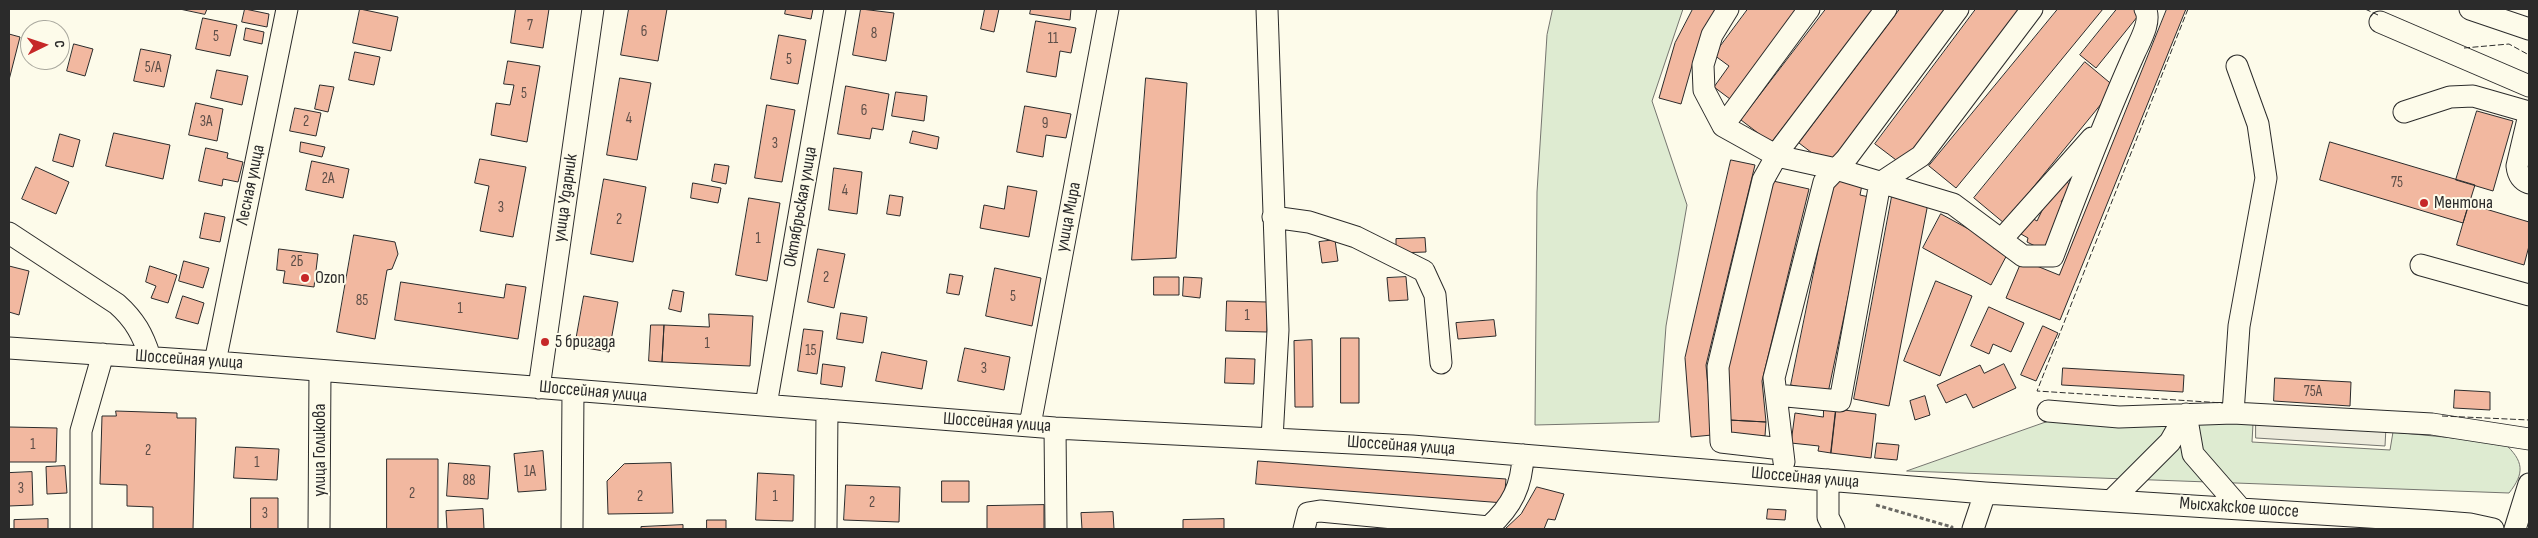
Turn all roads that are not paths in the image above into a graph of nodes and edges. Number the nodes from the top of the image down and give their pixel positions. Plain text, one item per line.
1 (287, 9) edge
2 (594, 9) edge
3 (835, 9) edge
4 (1108, 9) edge
5 (1267, 9) edge
6 (1728, 9) edge
7 (1809, 9) edge
8 (1886, 9) edge
9 (1958, 9) edge
10 (2032, 9) edge
11 (2145, 9) edge
12 (2470, 9) edge
13 (2380, 22) dead end
14 (2529, 29) edge
15 (2237, 66) dead end
16 (2529, 86) edge
17 (2404, 112) dead end
18 (2529, 113) edge
19 (1723, 126) junction
20 (2101, 128) junction
21 (1777, 156) junction
22 (1836, 169) junction
23 (1880, 183) junction
24 (2529, 183) edge
25 (1273, 217) junction
26 (9, 233) edge
27 (2001, 240) junction
28 (2421, 265) dead end
29 (2529, 295) edge
30 (9, 348) edge
31 (103, 354) junction
32 (150, 357) junction
33 (215, 362) junction
34 (1441, 363) dead end
35 (320, 371) junction
36 (539, 388) junction
37 (573, 391) junction
38 (1776, 395) junction
39 (766, 405) junction
40 (827, 410) junction
41 (2048, 411) dead end
42 (2233, 413) junction
43 (2186, 414) junction
44 (1030, 425) junction
45 (1055, 428) junction
46 (1272, 439) junction
47 (2529, 439) edge
48 (1782, 449) junction
49 (1523, 455) junction
50 (1787, 476) junction
51 (1828, 480) junction
52 (2529, 484) edge
53 (1985, 493) junction
54 (2112, 500) junction
55 (2240, 508) junction
56 (1306, 521) edge
57 (1489, 528) edge
58 (81, 529) edge
59 (320, 529) edge
60 (572, 529) edge
61 (826, 529) edge
62 (1056, 529) edge
63 (1834, 529) edge
64 (1973, 529) edge
65 (2493, 529) edge
66 (2515, 529) edge

1 - 33 street, Лесная улица
2 - 36 street, улица Ударник
3 - 39 street, Октябрьская улица
4 - 44 street, улица Мира
5 - 25 street
6 - 19 street
7 - 19 street
8 - 21 street
9 - 22 street
10 - 23 street
11 - 20 street
12 - 14 street
13 - 16 street
15 - 42 street
17 - 18 street
18 - 24 street
19 - 21 street
20 - 27 street
20 - 27 street
21 - 22 street
21 - 48 street
22 - 23 street
22 - 38 street
23 - 27 street
23 - 38 street
25 - 34 street
25 - 46 street
26 - 32 street
28 - 29 street
30 - 31 street, Шоссейная улица
31 - 32 street, Шоссейная улица
31 - 58 street
32 - 33 street, Шоссейная улица
33 - 35 street, Шоссейная улица
35 - 36 street, Шоссейная улица
35 - 59 street, улица Голикова
36 - 37 street, Шоссейная улица
37 - 39 street, Шоссейная улица
37 - 60 street
38 - 48 street
39 - 40 street, Шоссейная улица
40 - 44 street, Шоссейная улица
40 - 61 street
41 - 43 street
42 - 43 street
42 - 47 street
43 - 54 street
43 - 55 street
44 - 45 street, Шоссейная улица
45 - 46 street, Шоссейная улица
45 - 62 street
46 - 49 street, Шоссейная улица
48 - 50 street
49 - 50 street, Шоссейная улица
49 - 57 street
50 - 51 street, Шоссейная улица
51 - 53 street, Шоссейная улица
51 - 63 street
52 - 66 street
53 - 54 street, Мысхакское шоссе
53 - 64 street
54 - 55 street, Мысхакское шоссе
55 - 65 street, Мысхакское шоссе
56 - 57 street

